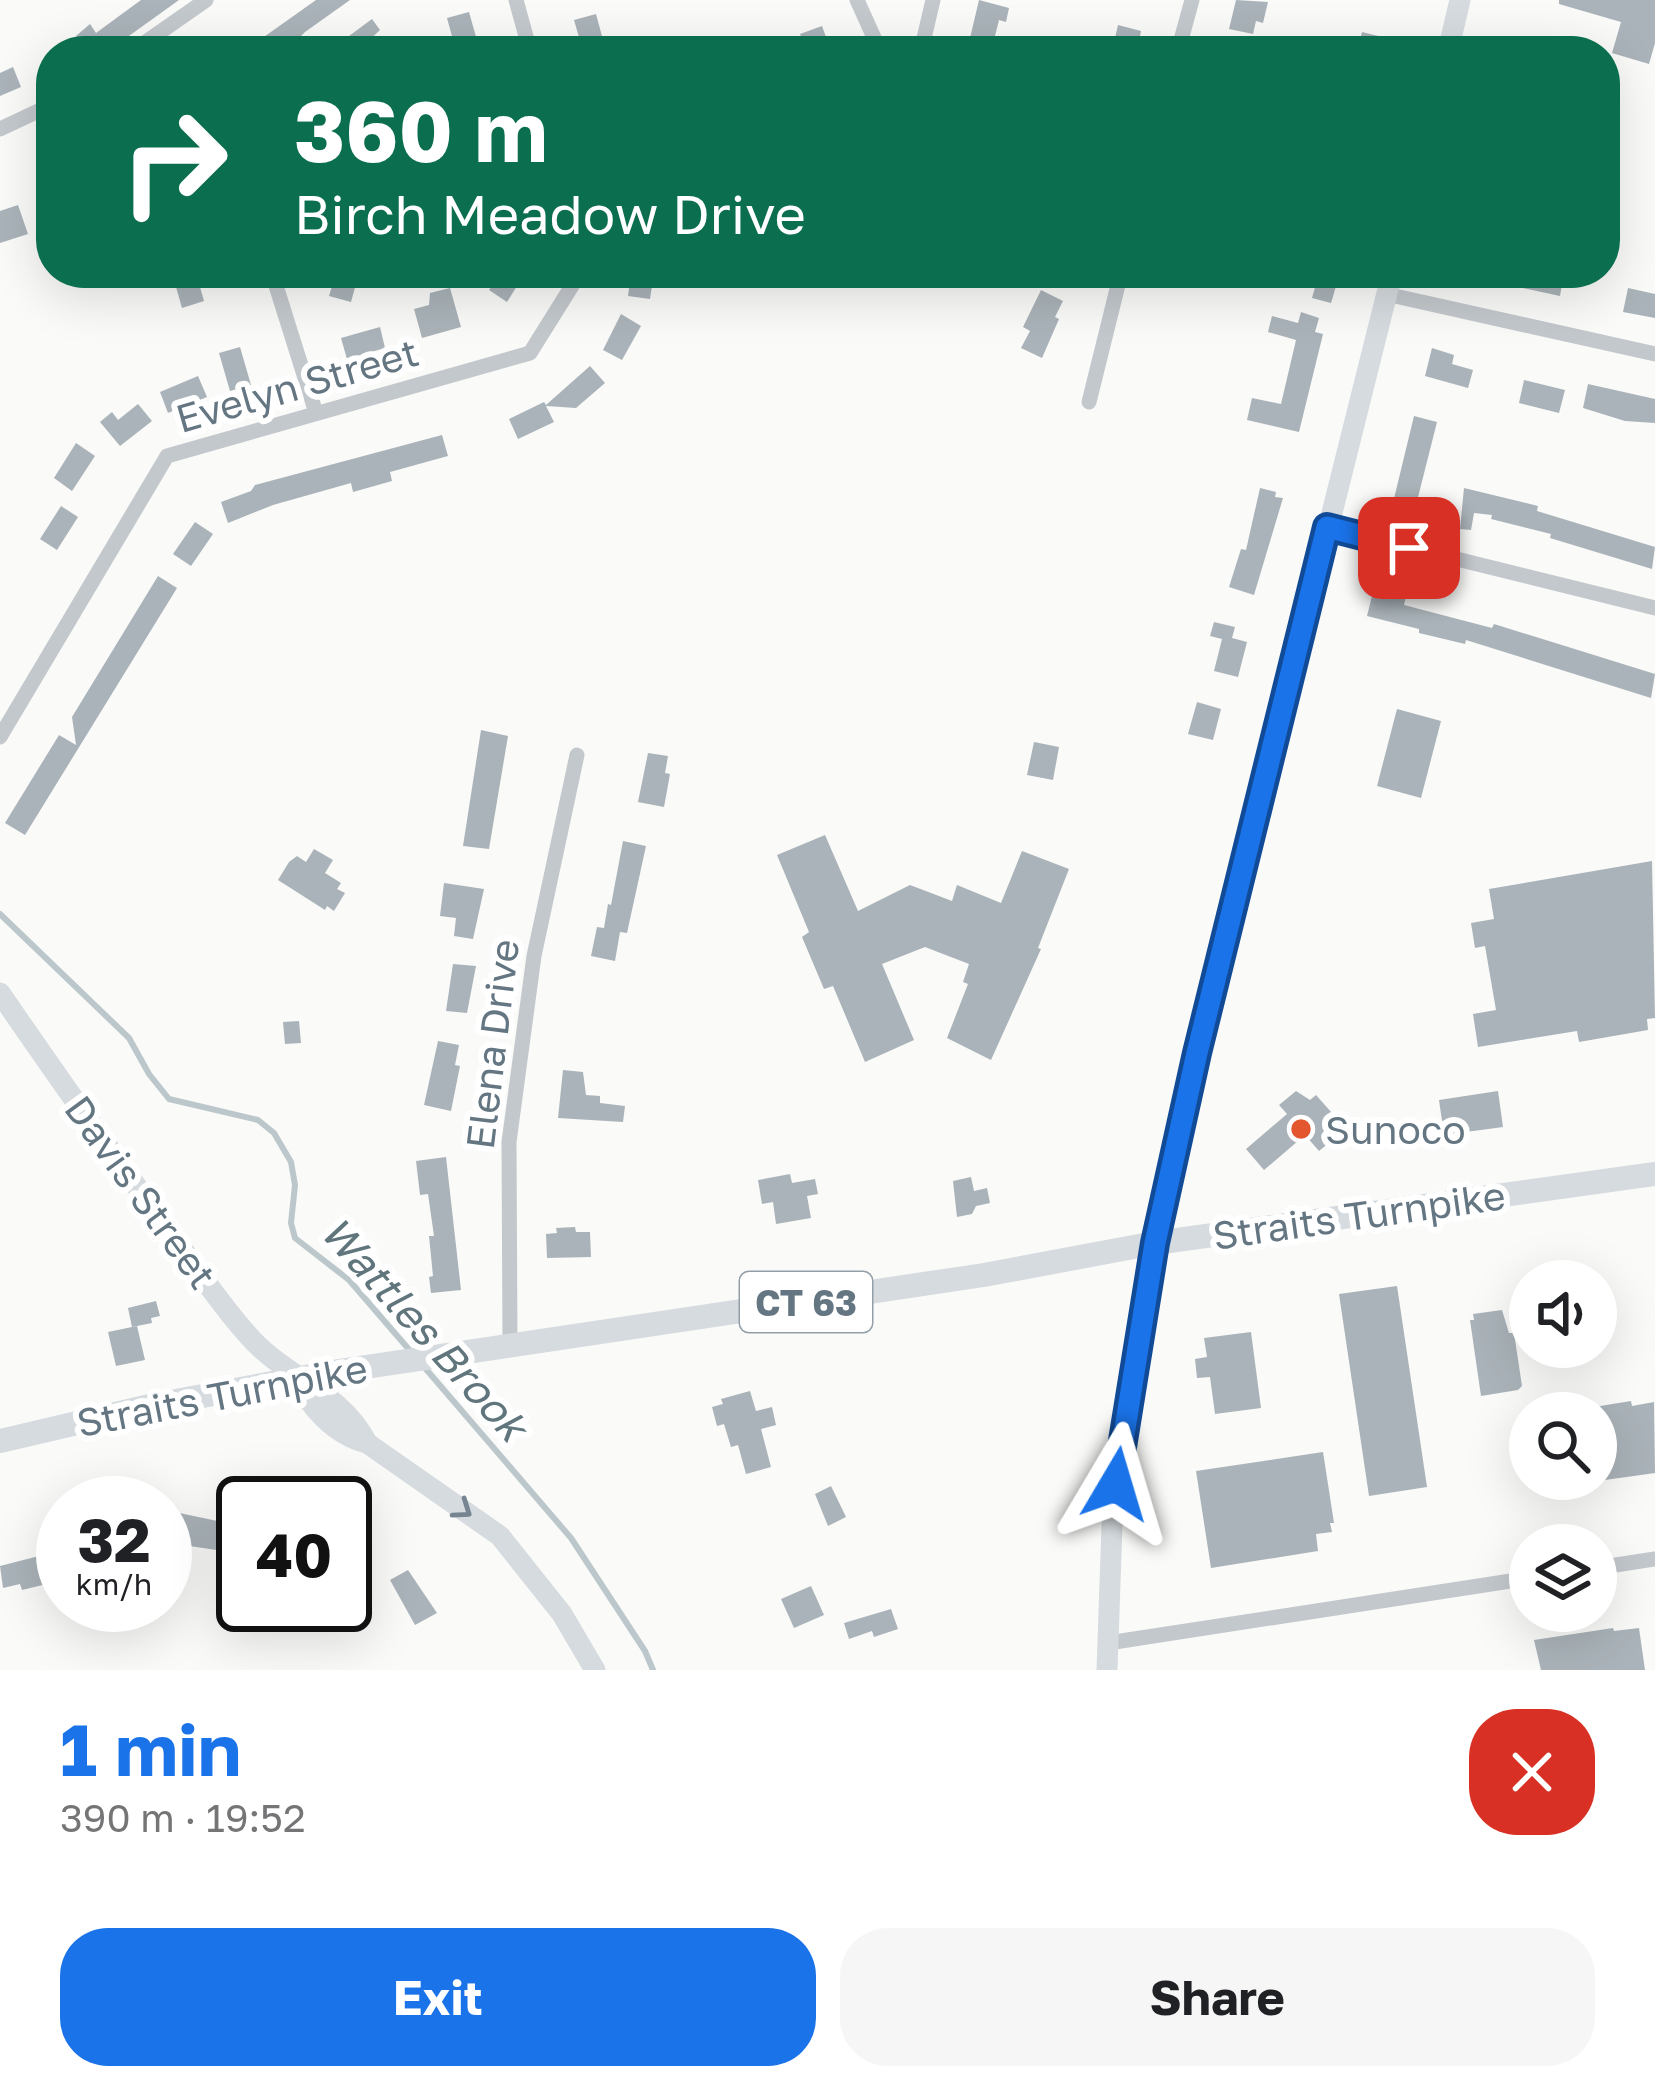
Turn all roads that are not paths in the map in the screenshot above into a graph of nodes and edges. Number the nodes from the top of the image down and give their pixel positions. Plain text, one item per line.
1 (206, 0) edge
2 (516, 0) edge
3 (857, 0) edge
4 (933, 0) edge
5 (1192, 0) edge
6 (1460, 0) edge
7 (155, 36) edge
8 (526, 36) edge
9 (873, 36) edge
10 (925, 36) edge
11 (1182, 36) edge
12 (1452, 36) edge
13 (36, 112) edge
14 (0, 129) edge
15 (277, 288) edge
16 (571, 288) edge
17 (1117, 288) edge
18 (1388, 288) edge
19 (1408, 288) edge
20 (1655, 354) edge
21 (1089, 401) dead end
22 (316, 413) junction
23 (1327, 527) junction
24 (1655, 608) edge
25 (0, 737) edge
26 (577, 754) dead end
27 (0, 993) edge
28 (1655, 1174) edge
29 (1155, 1243) junction
30 (510, 1346) junction
31 (296, 1378) junction
32 (0, 1441) edge
33 (1655, 1559) edge
34 (1617, 1565) edge
35 (1509, 1581) edge
36 (1108, 1643) junction
37 (595, 1670) edge
38 (1107, 1670) edge

1 - 7 street
2 - 8 street
3 - 9 street
4 - 10 street
5 - 11 street
6 - 12 main road
13 - 14 street
15 - 22 street
16 - 22 street, Evelyn Street
17 - 21 street
18 - 23 main road
19 - 20 street
22 - 25 street, Evelyn Street
23 - 24 street
23 - 29 main road
26 - 30 street, Elena Drive
27 - 31 main road, Davis Street
28 - 29 main road, Straits Turnpike / CT 63
29 - 30 main road, Straits Turnpike / CT 63
29 - 36 main road
30 - 31 main road, Straits Turnpike / CT 63
31 - 32 main road, Straits Turnpike / CT 63
31 -> 37 main road, Davis Street
33 - 34 street
35 - 36 street
36 - 38 main road

